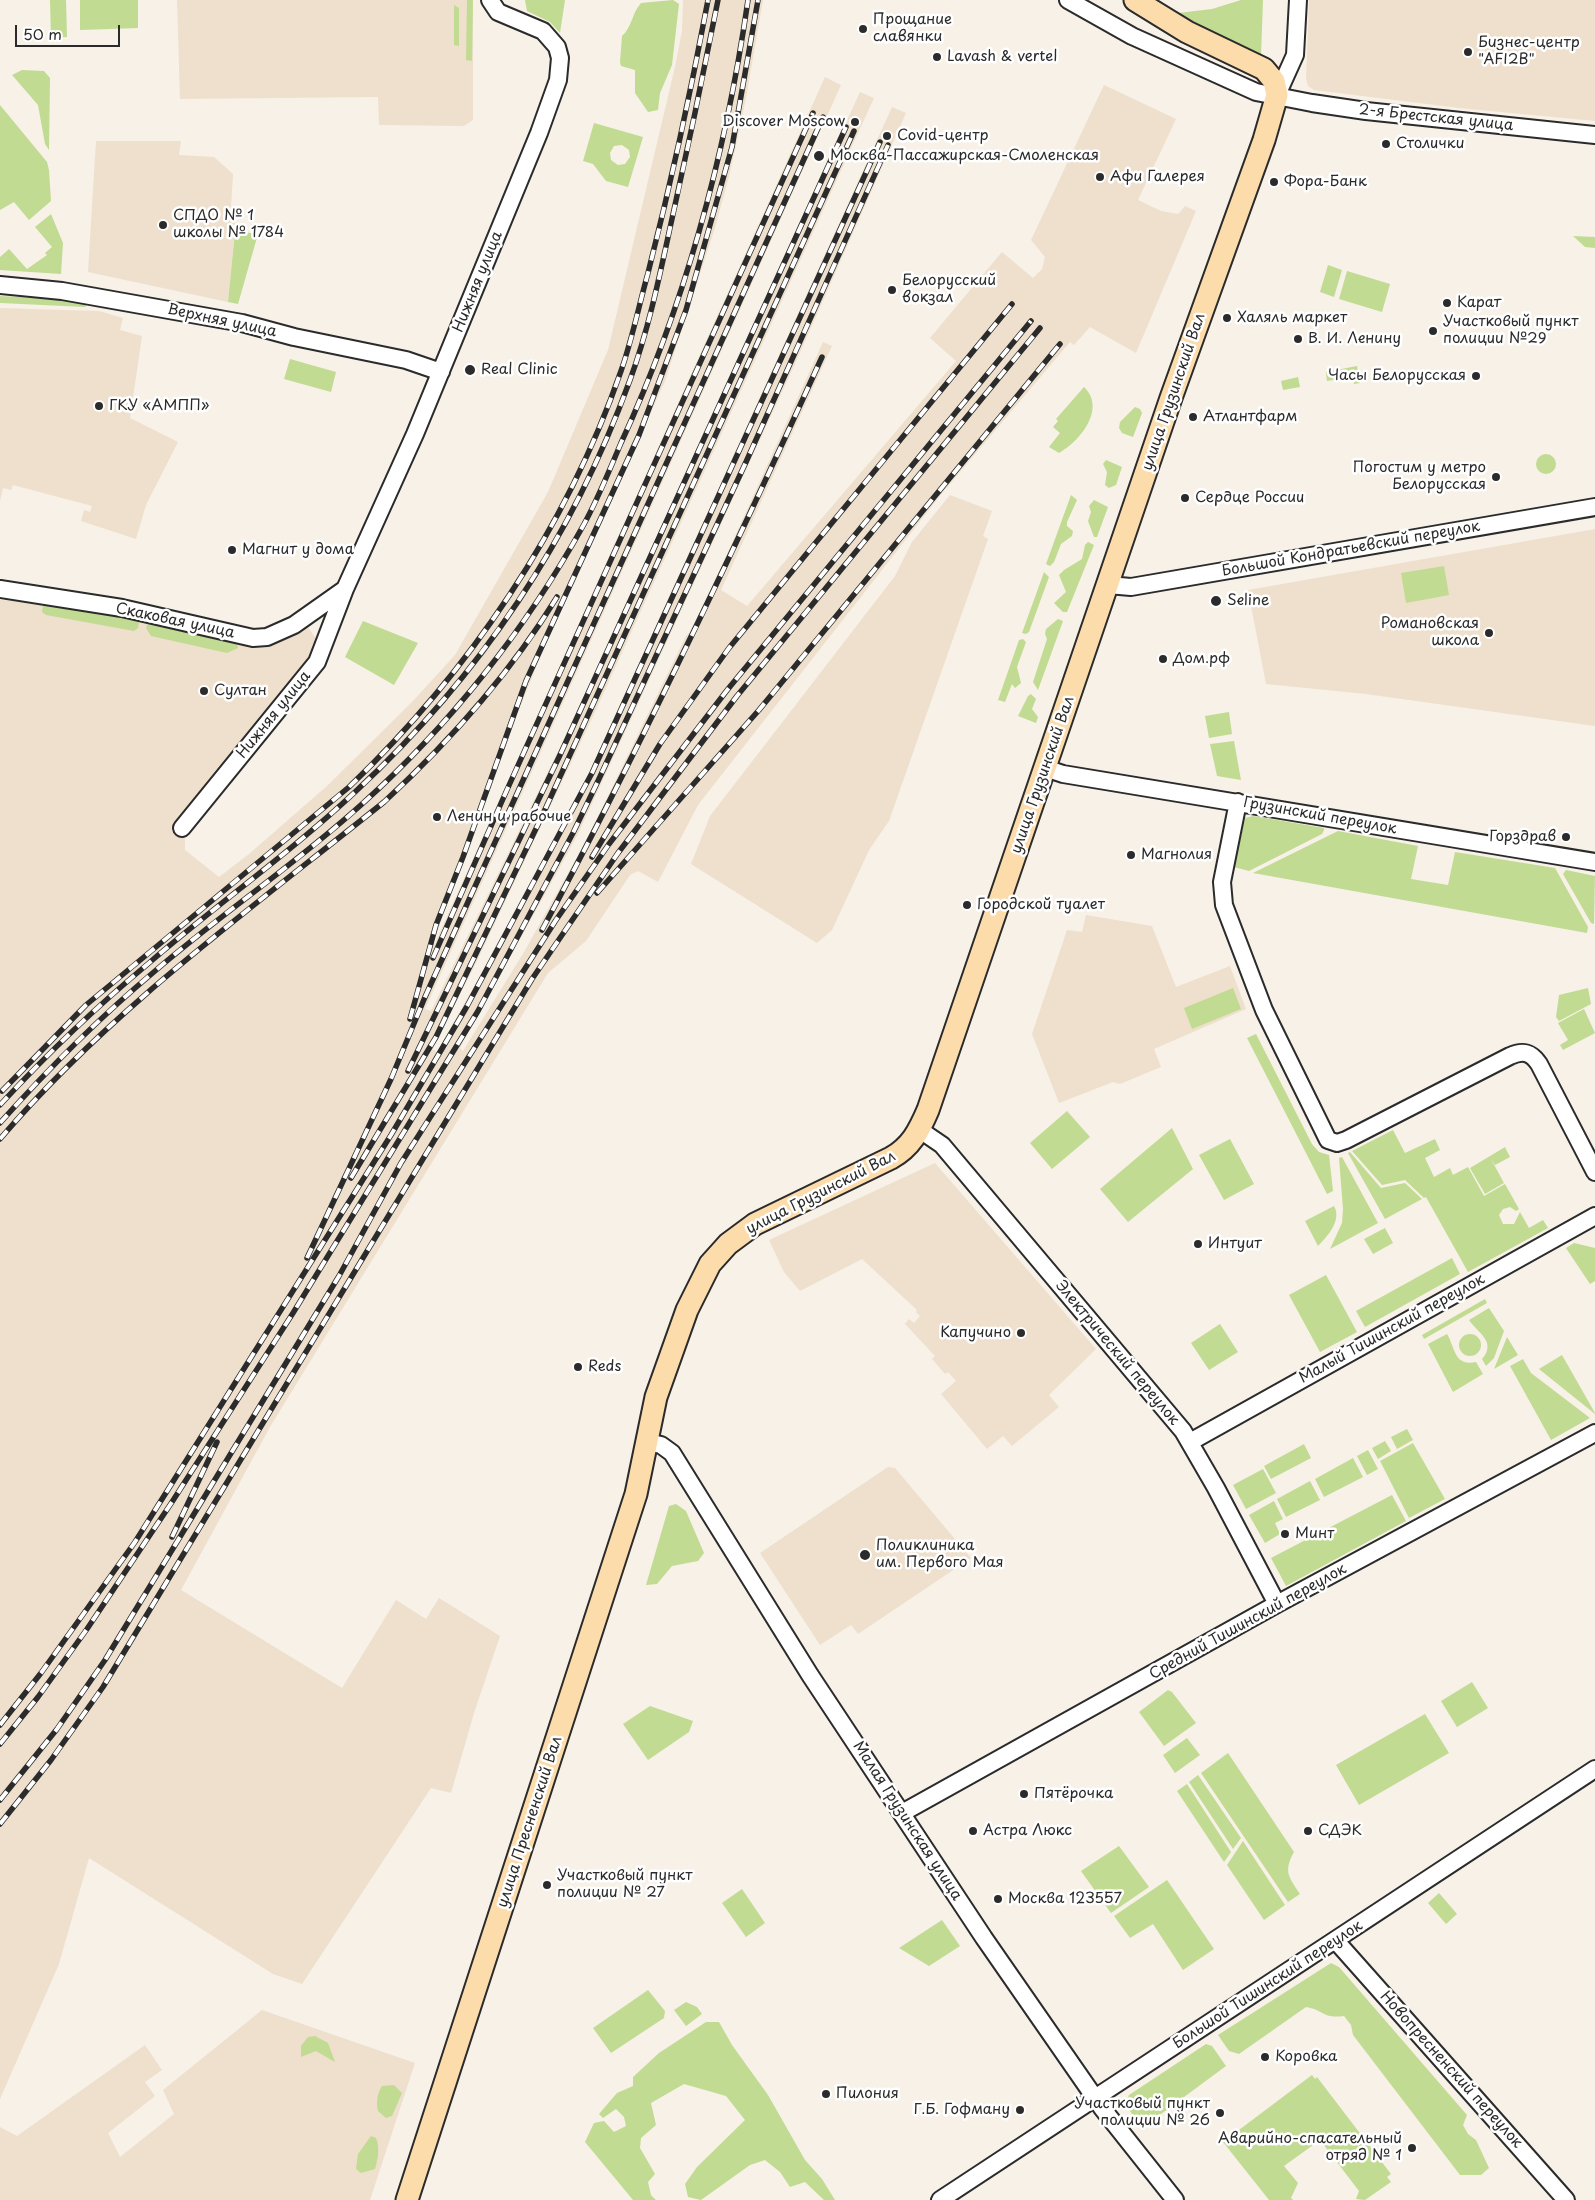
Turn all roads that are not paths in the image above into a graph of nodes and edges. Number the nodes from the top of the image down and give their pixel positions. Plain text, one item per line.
1 (490, 0) edge
2 (1068, 0) edge
3 (1080, 0) edge
4 (1135, 0) edge
5 (1298, 0) edge
6 (1098, 18) junction
7 (1277, 95) junction
8 (1595, 135) edge
9 (0, 286) edge
10 (441, 372) junction
11 (1595, 506) edge
12 (1108, 585) junction
13 (0, 589) edge
14 (342, 591) junction
15 (1045, 768) junction
16 (1238, 802) junction
17 (182, 828) dead end
18 (1595, 862) edge
19 (920, 1130) junction
20 (1595, 1172) edge
21 (1595, 1216) edge
22 (1595, 1433) edge
23 (647, 1442) junction
24 (1190, 1442) junction
25 (1277, 1604) junction
26 (1595, 1768) edge
27 (902, 1813) junction
28 (1336, 1941) junction
29 (1094, 2097) junction
30 (407, 2200) edge
31 (940, 2200) edge
32 (1175, 2200) edge
33 (1566, 2200) edge

1 - 10 street, Нижняя улица
2 - 6 street
3 - 6 street
4 - 7 main road
5 - 7 street, улица Грузинский Вал
6 - 7 street, 2-я Брестская улица
7 - 8 street, 2-я Брестская улица
7 - 12 main road, улица Грузинский Вал
9 - 10 street, Верхняя улица
10 - 14 street, Нижняя улица
11 - 12 street, Большой Кондратьевский переулок
12 - 15 main road, улица Грузинский Вал
13 - 14 street, Скаковая улица
14 - 17 street, Нижняя улица
15 - 16 street, Грузинский переулок
15 - 19 main road, улица Грузинский Вал
16 - 18 street, Грузинский переулок
16 - 20 street
19 - 23 main road, улица Грузинский Вал
19 - 24 street, Электрический переулок
21 - 24 street, Малый Тишинский переулок
22 - 25 street, Средний Тишинский переулок
23 - 27 street, Малая Грузинская улица
23 - 30 main road, улица Пресненский Вал
24 - 25 street, Электрический переулок
25 - 27 street, Средний Тишинский переулок
26 - 28 street, Большой Тишинский переулок
27 - 29 street, Малая Грузинская улица
28 - 29 street, Большой Тишинский переулок
28 - 33 street, Новопресненский переулок
29 - 31 street, Большой Тишинский переулок
29 - 32 street, Малая Грузинская улица

